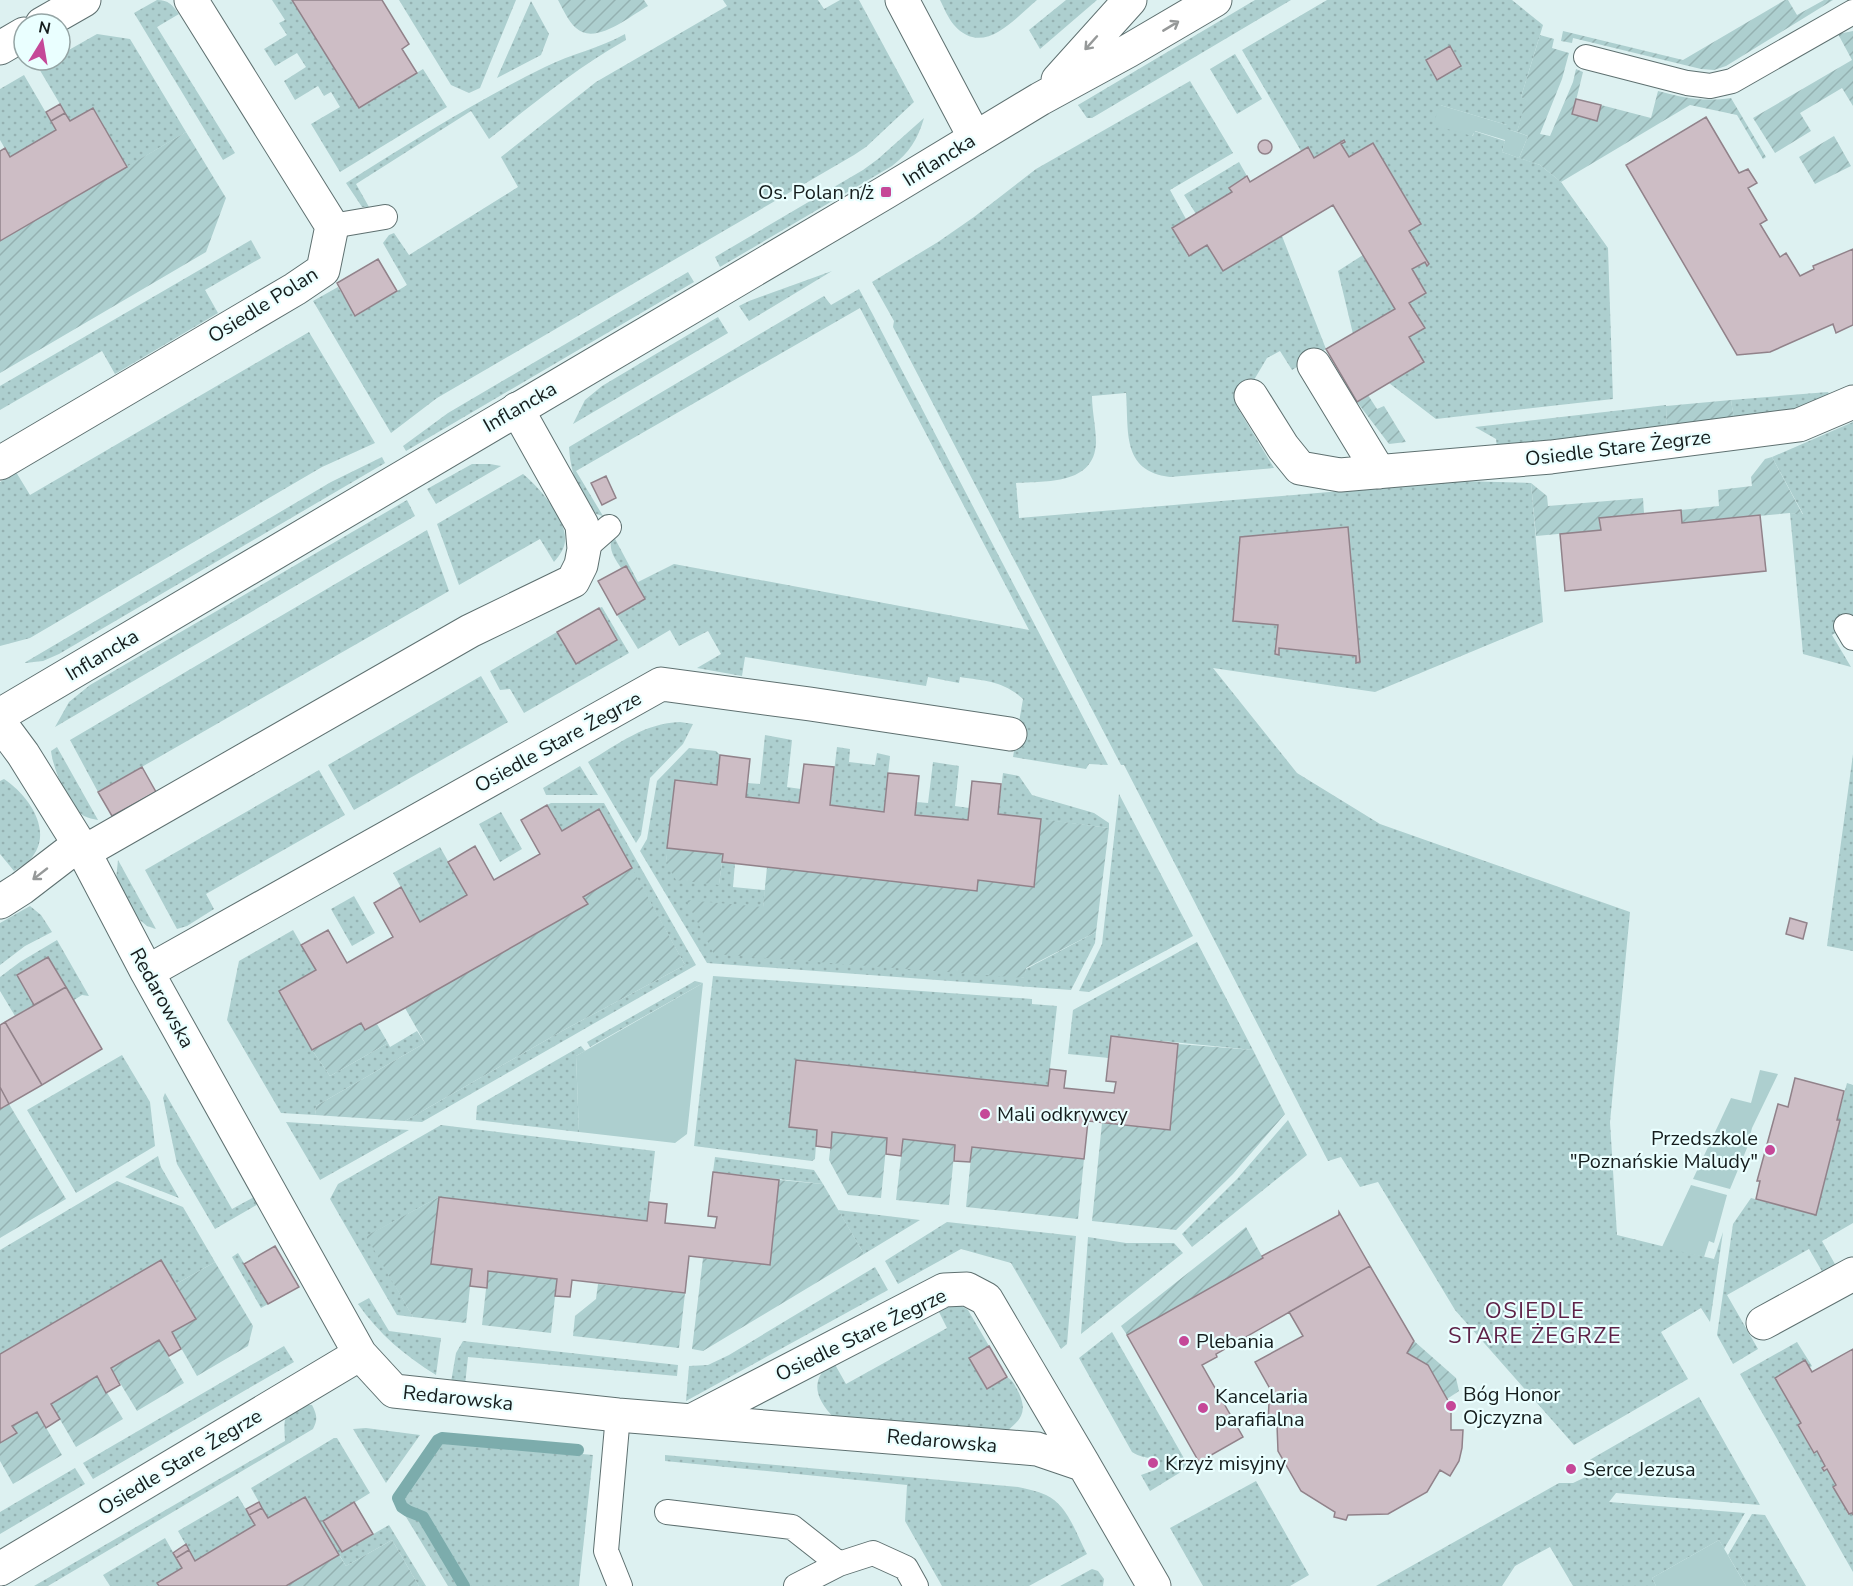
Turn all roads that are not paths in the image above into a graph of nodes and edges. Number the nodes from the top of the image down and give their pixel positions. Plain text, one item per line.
1 (84, 0) edge
2 (191, 0) edge
3 (902, 0) edge
4 (1130, 0) edge
5 (1215, 0) edge
6 (63, 12) edge
7 (1853, 12) edge
8 (1586, 57) dead end
9 (1040, 99) junction
10 (975, 138) junction
11 (385, 218) dead end
12 (332, 226) junction
13 (1314, 365) dead end
14 (1251, 396) dead end
15 (1853, 402) edge
16 (517, 409) junction
17 (0, 463) edge
18 (1379, 472) junction
19 (609, 527) dead end
20 (584, 549) junction
21 (0, 715) edge
22 (0, 723) edge
23 (1010, 734) dead end
24 (81, 849) junction
25 (0, 902) edge
26 (147, 972) junction
27 (1853, 1274) edge
28 (1763, 1323) dead end
29 (360, 1354) junction
30 (618, 1415) junction
31 (693, 1420) junction
32 (1084, 1465) junction
33 (667, 1512) dead end
34 (839, 1564) junction
35 (0, 1569) edge
36 (1149, 1584) edge
37 (620, 1586) edge
38 (796, 1586) edge
39 (916, 1586) edge

1 - 6 street
2 - 12 street
3 - 10 street
4 -> 9 street, Inflancka
9 -> 5 street, Inflancka
7 - 8 lane
9 - 10 street, Inflancka
10 - 16 street, Inflancka
11 - 12 lane
12 - 17 street, Osiedle Polan
13 - 18 street
14 - 18 street, Osiedle Stare Żegrze
15 - 18 street, Osiedle Stare Żegrze
16 - 20 street
16 - 21 street, Inflancka
19 - 20 lane
20 - 24 street
22 - 24 street, Redarowska
23 - 26 street, Osiedle Stare Żegrze
24 -> 25 street
24 - 26 street, Redarowska
26 - 29 street, Redarowska
27 - 28 street
29 - 30 street, Redarowska
29 - 35 street, Osiedle Stare Żegrze
30 - 31 street, Redarowska
30 - 37 lane
31 - 32 street, Redarowska
31 - 32 street, Osiedle Stare Żegrze
32 - 36 street
33 - 34 lane
34 - 38 lane
34 - 39 lane

